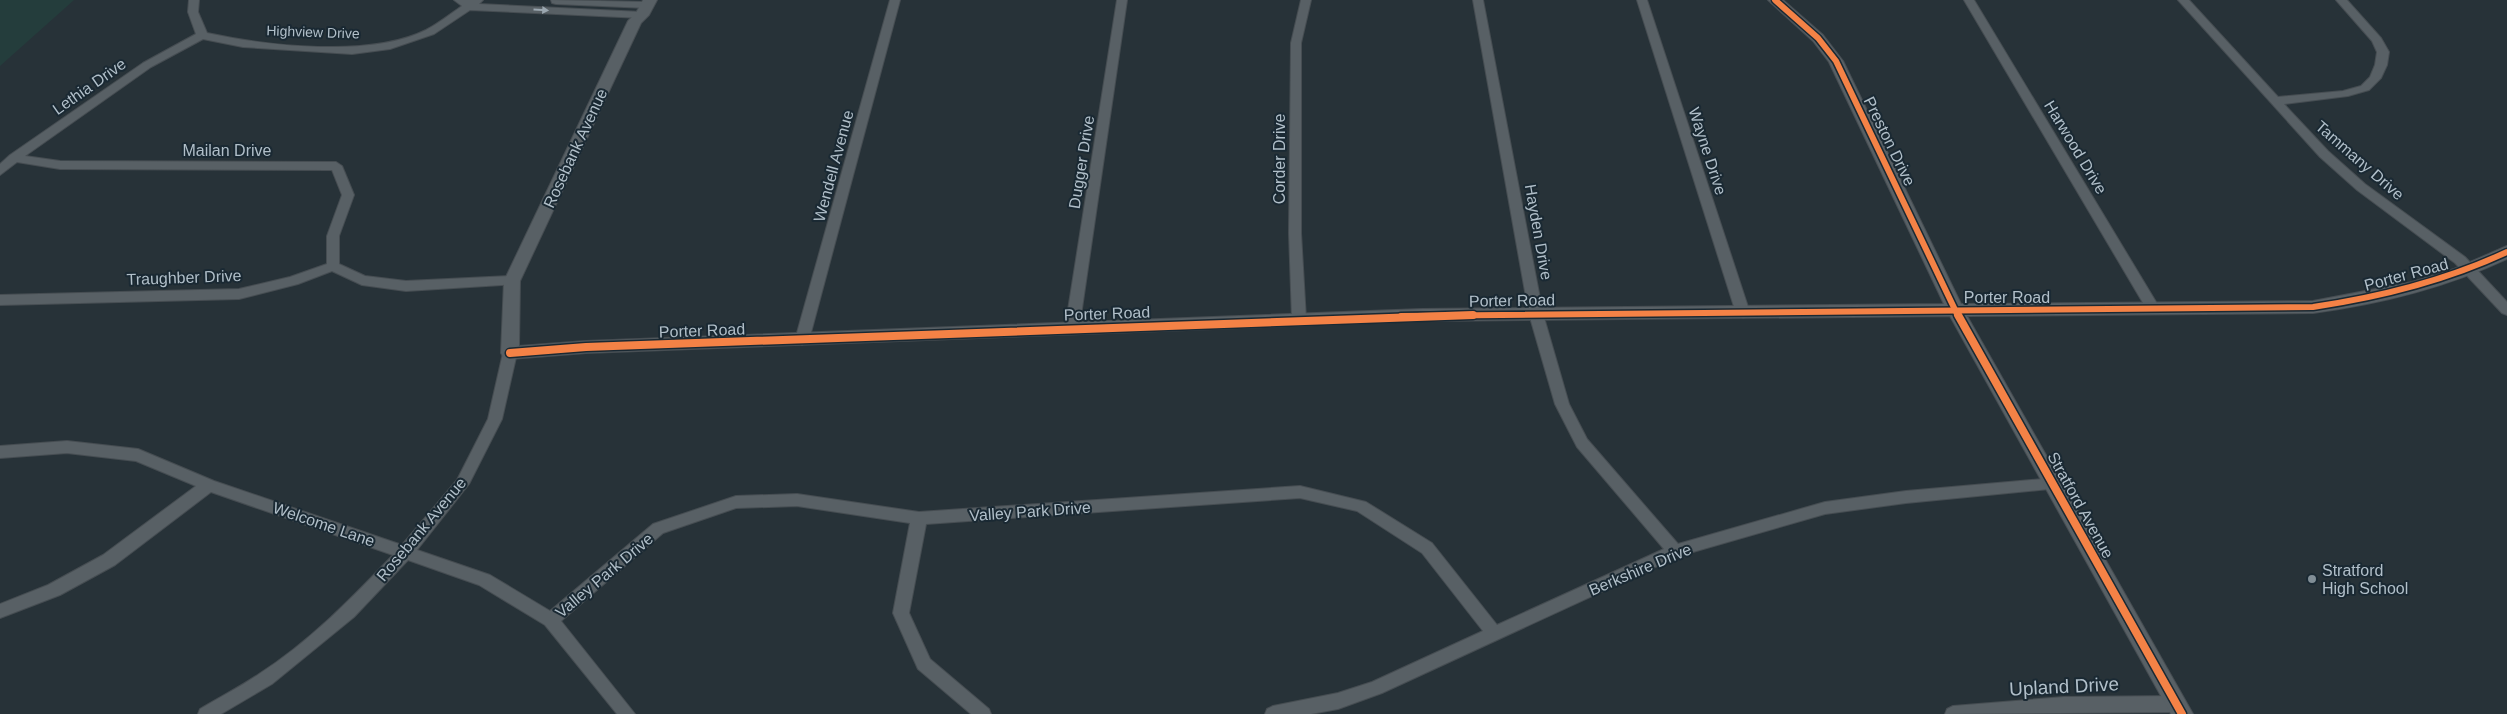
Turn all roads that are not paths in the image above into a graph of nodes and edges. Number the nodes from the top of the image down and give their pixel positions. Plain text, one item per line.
1 (194, 0) edge
2 (459, 0) edge
3 (512, 0) edge
4 (895, 0) edge
5 (1122, 0) edge
6 (1306, 0) edge
7 (1478, 0) edge
8 (1642, 0) edge
9 (1775, 0) edge
10 (1969, 0) edge
11 (2182, 0) edge
12 (2341, 0) edge
13 (475, 4) edge
14 (646, 6) edge
15 (202, 34) junction
16 (2274, 101) junction
17 (14, 158) junction
18 (0, 171) edge
19 (2507, 252) edge
20 (333, 266) junction
21 (2470, 269) junction
22 (512, 281) junction
23 (0, 300) edge
24 (1955, 310) junction
25 (2154, 310) junction
26 (2507, 310) edge
27 (1743, 313) junction
28 (1536, 314) junction
29 (1299, 319) junction
30 (1072, 329) junction
31 (802, 340) junction
32 (510, 353) junction
33 (0, 452) edge
34 (2054, 484) junction
35 (209, 486) junction
36 (918, 518) junction
37 (1675, 551) junction
38 (406, 552) junction
39 (0, 611) edge
40 (551, 620) junction
41 (1494, 633) junction
42 (2180, 709) edge
43 (206, 714) edge
44 (627, 714) edge
45 (984, 714) edge
46 (1273, 714) edge
47 (1953, 714) edge

1 - 15 street
2 - 13 street
3 - 14 street
4 - 31 street, Wendell Avenue
5 - 30 street, Dugger Drive
6 - 29 street, Corder Drive
7 - 28 street, Hayden Drive
8 - 27 street, Wayne Drive
9 - 24 street, Preston Drive
10 - 25 street, Harwood Drive
11 - 16 street, Tammany Drive
12 - 16 street
13 -> 14 street
13 - 15 street, Highview Drive
14 - 22 street, Rosebank Avenue
15 - 17 street, Lethia Drive
16 - 21 street, Tammany Drive
17 - 18 street, Lethia Drive
17 - 20 street, Mailan Drive
19 - 21 street, Porter Road
20 - 22 street
20 - 23 street, Traughber Drive
21 - 25 street, Porter Road
21 - 26 street, Tammany Drive
22 - 32 street, Rosebank Avenue
24 - 25 street, Porter Road
24 - 27 street, Porter Road
24 - 34 street, Stratford Avenue
27 - 28 street, Porter Road
28 - 29 street, Porter Road
28 - 37 street, Hayden Drive
29 - 30 street, Porter Road
30 - 31 street, Porter Road
31 - 32 street, Porter Road
32 - 38 street, Rosebank Avenue
33 - 35 street, Welcome Lane
34 - 37 street, Berkshire Drive
34 - 42 street, Stratford Avenue
35 - 38 street, Welcome Lane
35 - 39 street
36 - 40 street, Valley Park Drive
36 - 41 street, Valley Park Drive
36 - 45 street
37 - 41 street, Berkshire Drive
38 - 40 street, Welcome Lane
38 - 43 street, Rosebank Avenue
40 - 44 street, Welcome Lane
41 - 46 street, Berkshire Drive
42 - 47 street, Upland Drive

